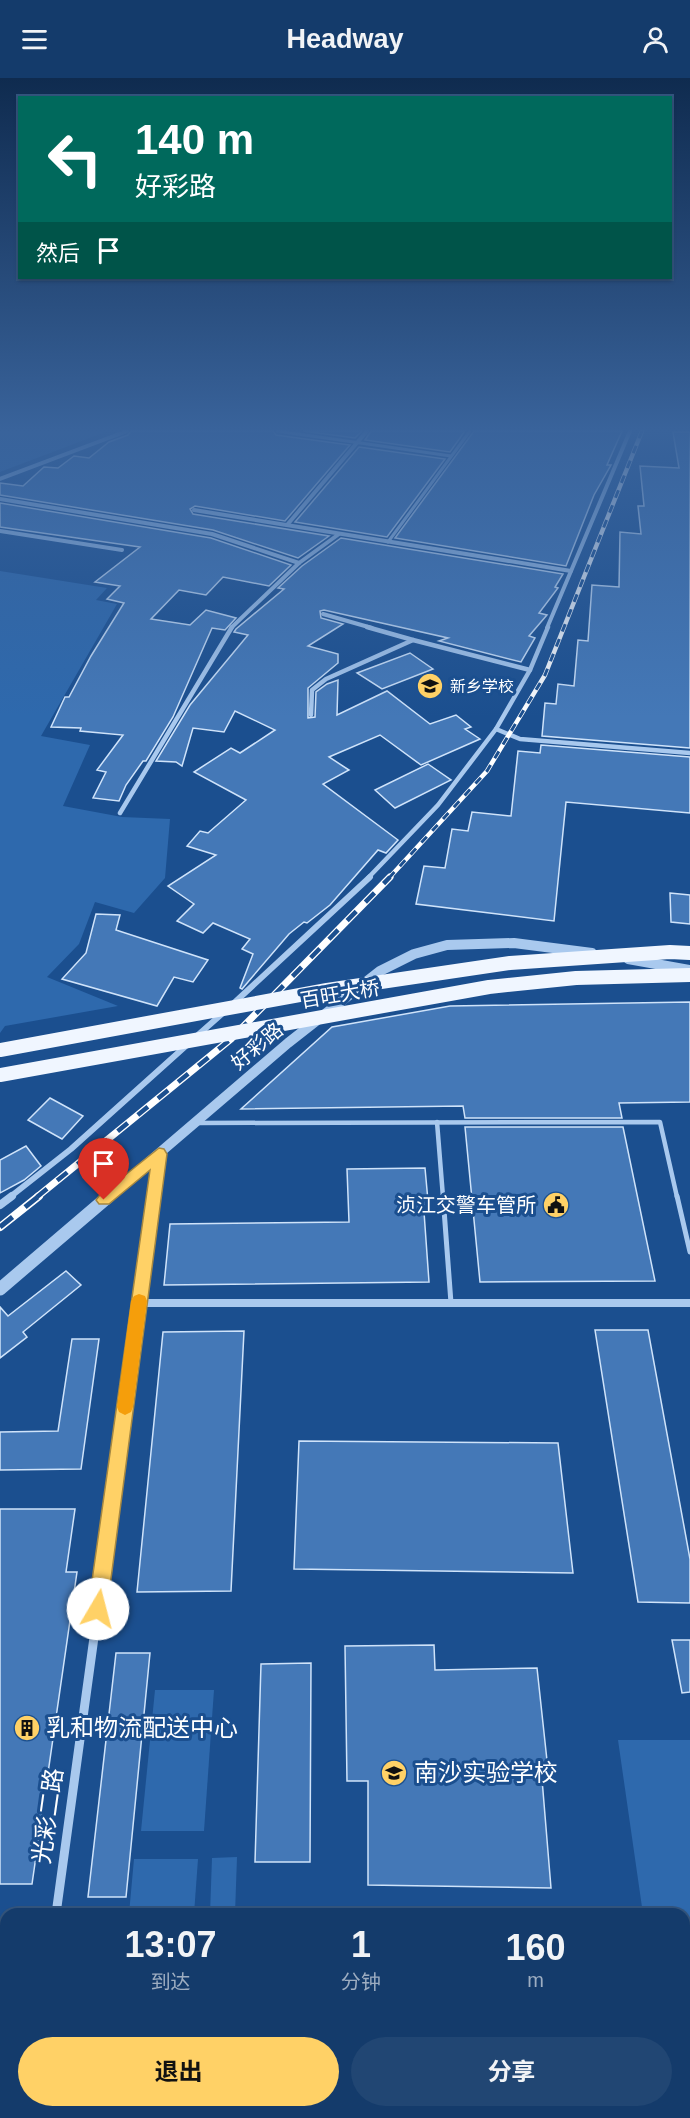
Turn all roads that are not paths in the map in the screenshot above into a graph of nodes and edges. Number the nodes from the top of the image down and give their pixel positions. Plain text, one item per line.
1 (165, 526) edge
2 (294, 526) edge
3 (400, 526) edge
4 (590, 526) edge
5 (0, 531) edge
6 (339, 534) junction
7 (388, 542) junction
8 (122, 550) dead end
9 (299, 563) junction
10 (571, 571) junction
11 (323, 614) dead end
12 (413, 640) junction
13 (530, 670) junction
14 (311, 715) dead end
15 (496, 729) junction
16 (690, 753) edge
17 (120, 813) dead end
18 (690, 953) edge
19 (690, 970) edge
20 (690, 975) edge
21 (0, 1050) edge
22 (0, 1075) edge
23 (437, 1122) junction
24 (193, 1123) junction
25 (159, 1154) junction
26 (0, 1205) edge
27 (690, 1252) edge
28 (0, 1288) edge
29 (139, 1303) junction
30 (452, 1303) junction
31 (690, 1303) edge
32 (57, 1908) edge

1 - 9 street
2 - 6 street
3 - 7 lane
4 - 10 street
5 - 8 street
6 - 7 street
6 - 9 street
7 - 10 street
9 - 17 street
10 - 13 street
11 - 12 street
12 - 13 street
12 - 14 street
13 - 15 street
15 - 16 street
15 - 26 street
18 - 21 main road, 百旺大桥, bridge
19 - 24 street, 好彩路
20 - 22 main road, 百旺大桥, bridge
23 - 24 lane
23 - 27 lane
23 - 30 lane
24 - 25 street, 好彩路
25 - 28 street, 好彩路
25 - 29 street, 光彩二路
29 - 30 street
29 - 32 street, 光彩二路
30 - 31 street

